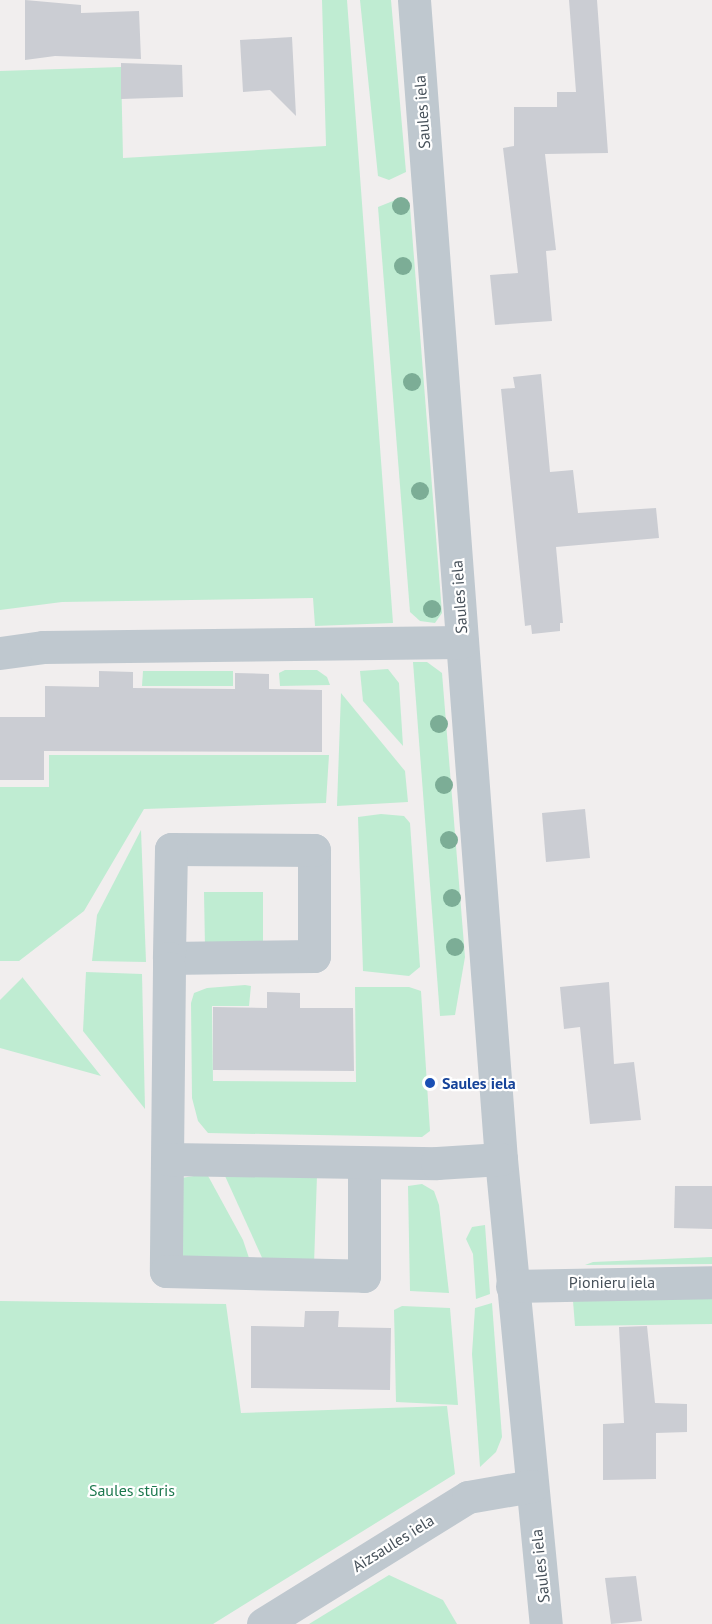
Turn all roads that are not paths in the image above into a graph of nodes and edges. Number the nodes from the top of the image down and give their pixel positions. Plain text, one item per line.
1 (414, 0) edge
2 (462, 642) junction
3 (0, 653) edge
4 (169, 958) junction
5 (168, 1159) junction
6 (501, 1159) junction
7 (364, 1163) junction
8 (712, 1282) edge
9 (512, 1286) junction
10 (532, 1486) junction
11 (262, 1624) edge
12 (546, 1624) edge

1 - 2 street, Saules iela
2 - 3 street
2 - 6 street, Saules iela
4 - 4 street
4 - 5 street
5 - 7 street
5 - 7 street
6 - 7 street
6 - 9 street, Saules iela
8 - 9 street, Pionieru iela
9 - 10 street, Saules iela
10 - 11 street, Aizsaules iela
10 - 12 street, Saules iela

